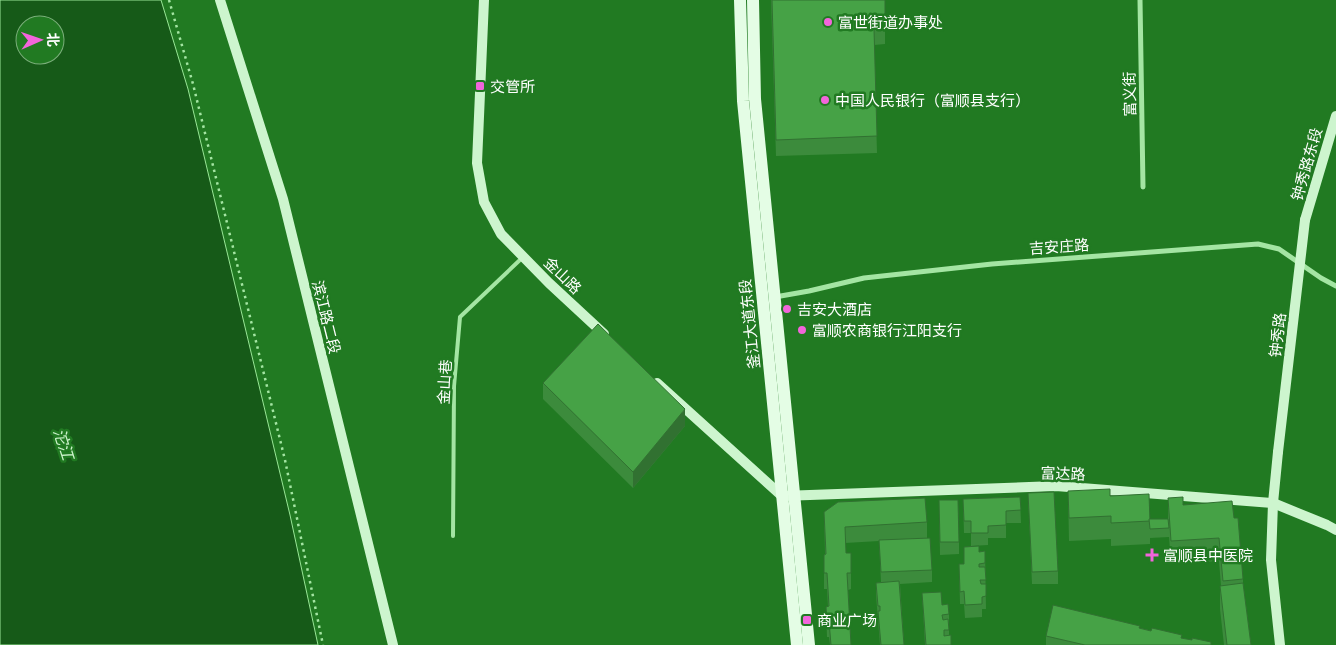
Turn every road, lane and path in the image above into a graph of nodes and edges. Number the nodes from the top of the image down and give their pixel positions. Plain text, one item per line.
1 (169, 0) edge
2 (220, 0) edge
3 (484, 0) edge
4 (740, 0) edge
5 (753, 0) edge
6 (1140, 0) edge
7 (1336, 116) edge
8 (1143, 187) dead end
9 (1305, 220) joint
10 (523, 257) junction
11 (1336, 286) edge
12 (774, 297) junction
13 (613, 342) edge
14 (649, 375) edge
15 (782, 496) junction
16 (795, 496) junction
17 (1273, 503) junction
18 (1336, 530) edge
19 (454, 536) dead end
20 (323, 645) edge
21 (393, 645) edge
22 (797, 645) edge
23 (809, 645) edge
24 (1280, 645) edge

1 - 20 path
2 - 21 street, 滨江路二段
3 - 10 street, 金山路
4 - 15 main road, 釜江大道东段
5 - 12 main road, 釜江大道东段
6 - 8 street, 富义街
7 - 9 street, 钟秀路东段
9 - 17 street, 钟秀路, bridge
10 - 13 street, 金山路
10 - 19 lane, 金山巷
11 - 12 street, 吉安庄路
12 - 16 main road, 釜江大道东段
14 - 15 street
15 - 16 street, 富达路
15 - 22 main road, 釜江大道东段
16 - 17 street, 富达路
16 - 23 main road, 釜江大道东段
17 - 18 street, 富达路
17 - 24 street

